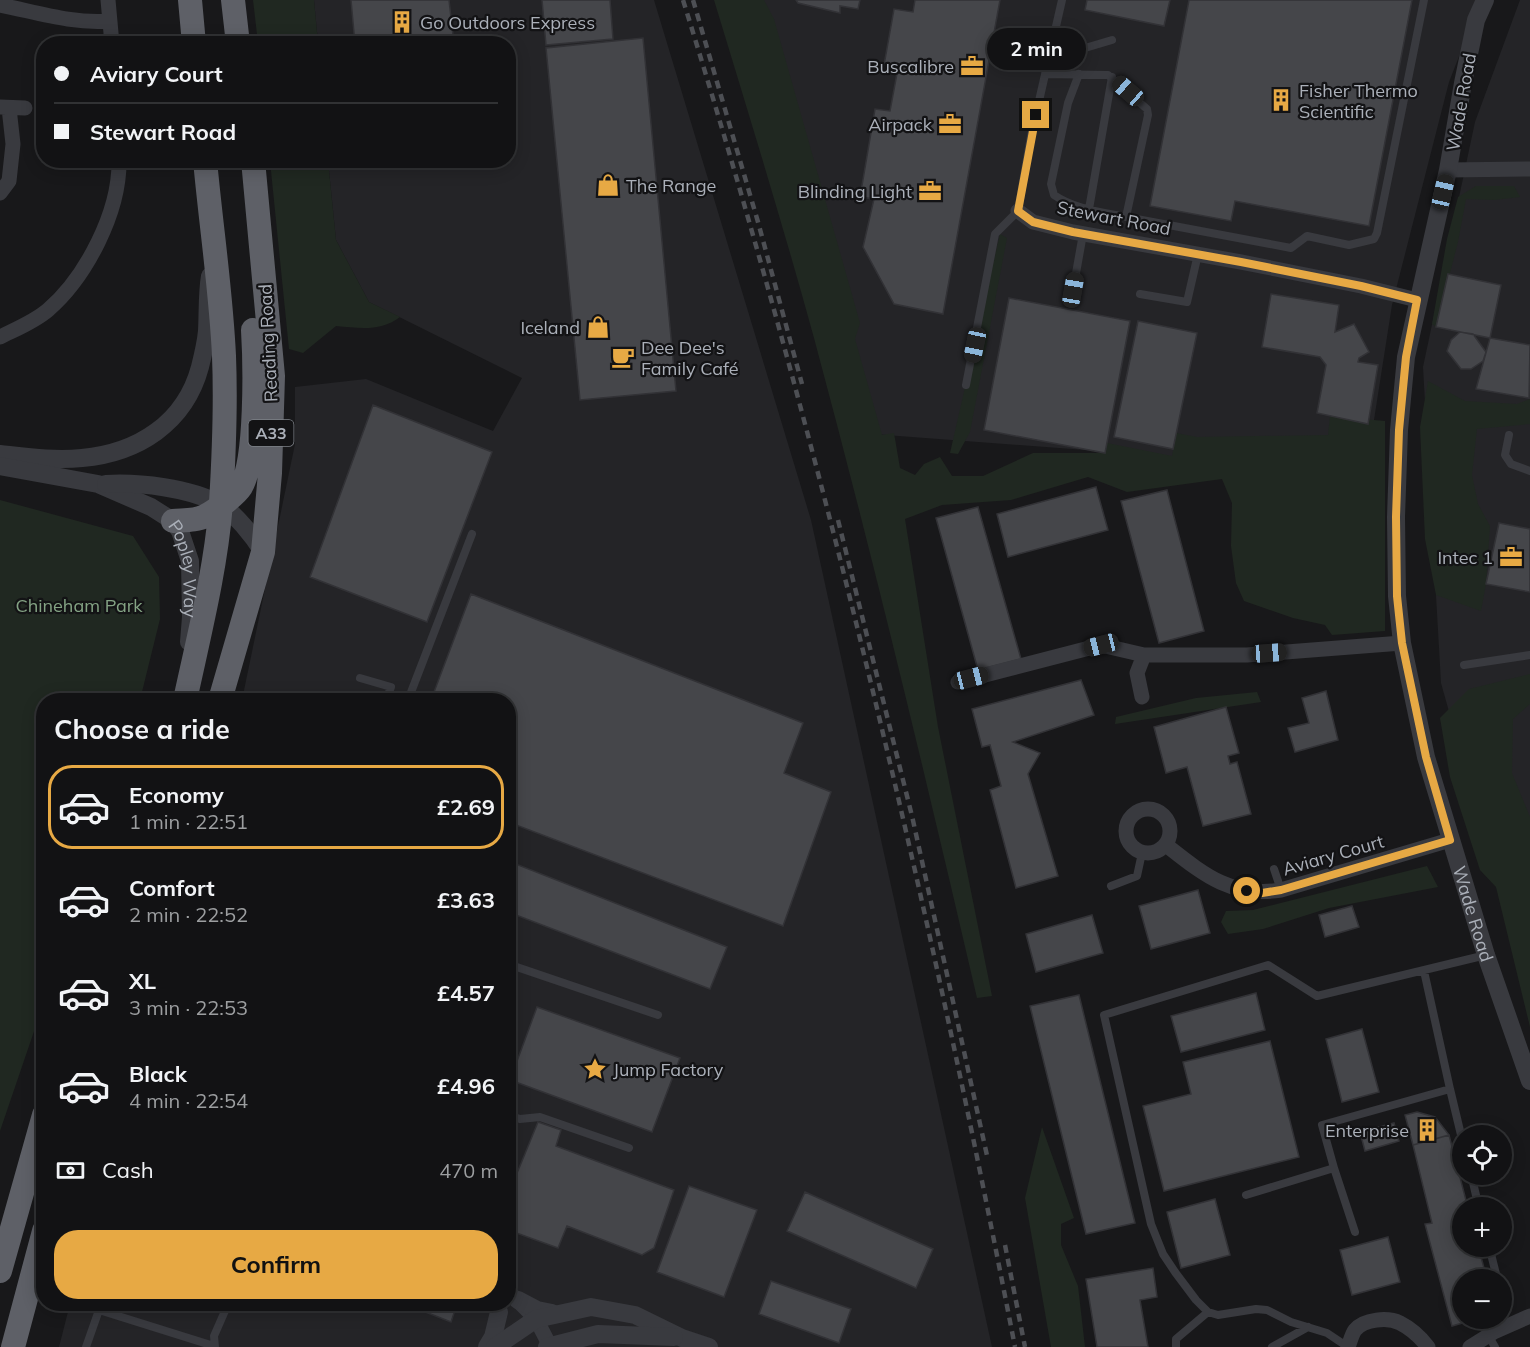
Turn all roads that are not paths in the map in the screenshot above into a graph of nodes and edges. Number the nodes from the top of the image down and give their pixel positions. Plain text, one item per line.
1 (108, 0) edge
2 (190, 0) edge
3 (232, 0) edge
4 (1062, 0) edge
5 (1425, 0) edge
6 (1485, 0) edge
7 (0, 4) edge
8 (110, 21) junction
9 (111, 36) edge
10 (193, 36) edge
11 (237, 36) edge
12 (1112, 40) dead end
13 (1048, 59) junction
14 (1045, 74) junction
15 (1079, 74) junction
16 (1112, 77) junction
17 (4, 107) edge
18 (25, 108) dead end
19 (119, 168) edge
20 (206, 168) edge
21 (241, 168) edge
22 (254, 168) edge
23 (1530, 169) edge
24 (1448, 170) junction
25 (0, 193) edge
26 (1089, 209) junction
27 (1018, 211) junction
28 (1126, 217) junction
29 (1083, 234) junction
30 (215, 242) junction
31 (1198, 254) junction
32 (1073, 290) dead end
33 (1140, 294) dead end
34 (1417, 300) junction
35 (0, 337) edge
36 (966, 385) dead end
37 (1509, 435) dead end
38 (0, 454) edge
39 (0, 466) edge
40 (1530, 471) edge
41 (98, 484) junction
42 (220, 505) junction
43 (173, 522) junction
44 (472, 534) dead end
45 (262, 552) junction
46 (1402, 643) junction
47 (1144, 655) junction
48 (1530, 655) edge
49 (1464, 665) dead end
50 (360, 678) dead end
51 (958, 682) dead end
52 (186, 693) edge
53 (187, 693) edge
54 (222, 693) edge
55 (389, 693) edge
56 (411, 693) edge
57 (1142, 697) dead end
58 (1450, 840) junction
59 (1166, 845) junction
60 (1142, 853) junction
61 (1274, 869) dead end
62 (1111, 886) dead end
63 (1281, 890) junction
64 (1486, 954) junction
65 (516, 967) edge
66 (1424, 971) junction
67 (658, 1015) dead end
68 (1525, 1049) edge
69 (1530, 1081) edge
70 (1450, 1089) junction
71 (516, 1118) edge
72 (1459, 1125) edge
73 (36, 1143) edge
74 (628, 1148) dead end
75 (1334, 1168) junction
76 (1246, 1195) dead end
77 (1355, 1232) dead end
78 (36, 1261) edge
79 (0, 1271) edge
80 (516, 1298) edge
81 (516, 1299) edge
82 (99, 1311) edge
83 (102, 1311) edge
84 (225, 1311) edge
85 (497, 1311) edge
86 (499, 1311) edge
87 (1208, 1312) junction
88 (558, 1314) junction
89 (1530, 1316) edge
90 (536, 1318) junction
91 (1308, 1327) junction
92 (682, 1338) junction
93 (1491, 1341) edge
94 (505, 1344) edge
95 (549, 1346) edge
96 (13, 1347) edge
97 (86, 1347) edge
98 (214, 1347) edge
99 (487, 1347) edge
100 (709, 1347) edge
101 (1176, 1347) edge
102 (1272, 1347) edge
103 (1348, 1347) edge
104 (1428, 1347) edge
105 (1470, 1347) edge

1 - 8 street
2 - 10 highway
3 - 11 highway
4 - 13 lane
5 - 28 lane
6 - 24 street, Wade Road
7 - 8 street
8 - 9 street
12 - 13 lane
13 - 14 lane
14 - 15 lane
14 - 27 lane
15 - 16 lane
15 - 26 lane
16 - 26 lane
16 - 28 lane
17 - 18 street
17 - 25 street
19 - 35 street
20 - 30 highway, A33
21 - 42 highway, A33
22 - 45 highway, Reading Road / A33
23 - 24 street
24 - 34 street, Wade Road
26 - 28 lane
27 - 29 street, Stewart Road
27 - 36 lane
29 - 31 street, Stewart Road
29 - 32 lane
30 - 38 street
30 - 42 highway, A33
31 - 33 lane
31 - 34 street, Stewart Road
34 - 46 street, Wade Road
37 - 40 lane
39 - 41 street, Popley Way
41 - 42 street, Popley Way
41 - 43 street, Popley Way
42 - 43 highway, A33
42 - 45 street, Popley Way
42 - 53 highway, A33
43 - 52 street, Popley Way
44 - 56 lane
45 - 54 highway, Reading Road / A33
46 - 47 street
46 - 58 street, Wade Road
47 - 51 street
47 - 57 street
48 - 49 lane
50 - 55 lane
58 - 63 street, Aviary Court
58 - 64 street, Wade Road
59 - 60 street
59 - 60 street
59 - 63 street, Aviary Court
60 - 62 lane
61 - 63 lane
64 - 66 lane
64 - 68 street, Wade Road
65 - 67 lane
66 - 70 lane
66 - 87 lane
68 - 69 street, Wade Road
70 - 72 lane
70 - 75 lane
71 - 74 lane
73 - 79 highway
75 - 76 lane
75 - 77 lane
78 - 96 highway
80 - 88 street
81 - 90 street
82 - 97 lane
83 - 98 lane
84 - 98 lane
85 - 99 street
86 - 94 street
87 - 91 lane
87 - 101 lane
88 - 90 street
88 - 92 street
89 - 93 street
90 - 94 street
90 - 95 street
91 - 102 lane
91 - 103 lane
92 - 95 street
92 - 100 street
93 - 105 street
103 - 104 street

